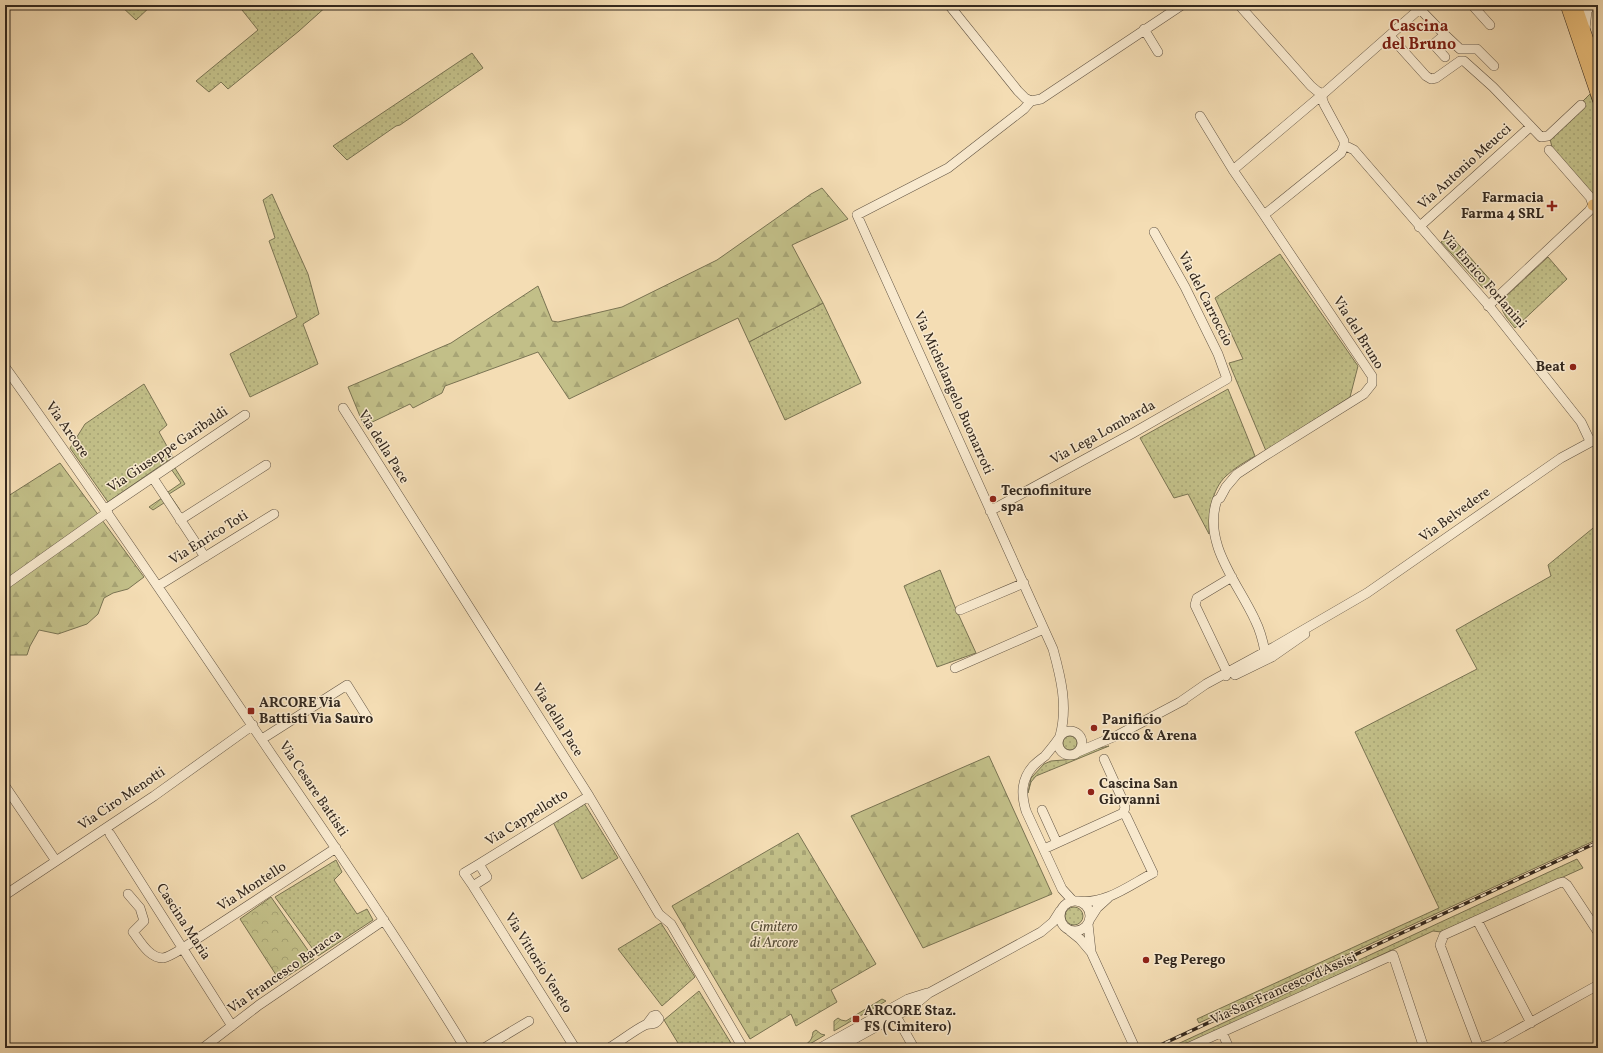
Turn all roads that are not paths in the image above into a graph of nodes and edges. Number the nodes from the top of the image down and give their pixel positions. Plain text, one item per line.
1 (949, 5) edge
2 (1182, 5) edge
3 (1239, 5) edge
4 (1472, 5) edge
5 (1566, 5) edge
6 (1576, 5) edge
7 (1591, 5) edge
8 (1420, 6) edge
9 (1490, 25) dead end
10 (1144, 29) junction
11 (1585, 29) junction
12 (1443, 33) junction
13 (1390, 36) junction
14 (1158, 52) dead end
15 (1445, 57) dead end
16 (1494, 66) dead end
17 (1598, 69) edge
18 (1323, 94) junction
19 (1598, 99) edge
20 (1031, 101) junction
21 (1581, 105) dead end
22 (1200, 116) dead end
23 (1530, 127) junction
24 (1344, 146) junction
25 (1549, 150) dead end
26 (1232, 170) junction
27 (1595, 206) edge
28 (1264, 215) junction
29 (1419, 227) junction
30 (1154, 232) dead end
31 (1488, 306) junction
32 (5, 367) edge
33 (1227, 379) joint
34 (343, 408) dead end
35 (245, 415) dead end
36 (1594, 440) edge
37 (266, 465) dead end
38 (153, 478) junction
39 (107, 511) junction
40 (990, 511) junction
41 (274, 514) dead end
42 (180, 520) junction
43 (205, 557) junction
44 (1232, 577) junction
45 (1024, 583) junction
46 (5, 586) edge
47 (158, 586) junction
48 (960, 610) dead end
49 (1330, 615) junction
50 (1044, 628) junction
51 (1296, 642) junction
52 (1265, 652) junction
53 (955, 668) dead end
54 (1227, 672) junction
55 (1241, 672) junction
56 (1216, 685) junction
57 (1180, 702) junction
58 (1064, 703) junction
59 (367, 717) dead end
60 (253, 725) junction
61 (1078, 735) junction
62 (1060, 737) junction
63 (1110, 738) junction
64 (262, 740) junction
65 (1078, 752) junction
66 (1067, 755) junction
67 (1041, 759) junction
68 (1104, 759) dead end
69 (5, 786) edge
70 (589, 796) junction
71 (1042, 810) dead end
72 (1126, 816) dead end
73 (110, 834) dead end
74 (1057, 843) junction
75 (336, 848) junction
76 (1044, 849) junction
77 (56, 861) junction
78 (479, 864) junction
79 (1062, 889) junction
80 (475, 890) junction
81 (7, 891) edge
82 (128, 894) dead end
83 (1109, 897) junction
84 (1076, 901) junction
85 (1061, 910) junction
86 (384, 920) junction
87 (1477, 920) junction
88 (1089, 921) junction
89 (1069, 930) junction
90 (1041, 932) junction
91 (1598, 932) edge
92 (183, 948) junction
93 (1091, 952) junction
94 (1598, 986) edge
95 (929, 993) junction
96 (896, 1016) junction
97 (529, 1021) dead end
98 (1531, 1022) junction
99 (647, 1024) dead end
100 (232, 1026) junction
101 (1222, 1032) junction
102 (461, 1046) edge
103 (203, 1048) edge
104 (484, 1048) edge
105 (575, 1048) edge
106 (609, 1048) edge
107 (743, 1048) edge
108 (820, 1048) edge
109 (838, 1048) edge
110 (914, 1048) edge
111 (1136, 1048) edge
112 (1187, 1048) edge
113 (1229, 1048) edge
114 (1424, 1048) edge
115 (1479, 1048) edge

1 - 20 street
2 - 10 street
3 - 18 street
4 - 9 street
5 - 19 main road
6 - 11 main road
7 - 11 street
8 - 12 street
8 - 13 street
10 - 14 street
10 - 20 street
11 - 17 main road
12 - 15 street
12 - 16 street
13 - 18 street
13 - 23 street
18 - 24 street
18 - 26 street
20 - 40 street, Via Michelangelo Buonarroti
21 - 23 street
22 - 26 street, Via del Bruno
23 - 29 street, Via Antonio Meucci
24 - 28 street
24 - 29 street, Via Enrico Forlanini
25 - 27 street
26 - 28 street, Via del Bruno
27 - 31 street
28 - 44 street, Via del Bruno
29 - 31 street, Via Enrico Forlanini
30 - 33 street, Via del Carroccio
31 - 36 street, Via Enrico Forlanini
32 - 39 street, Via Arcore
33 - 40 street, Via Lega Lombarda
34 - 70 street, Via della Pace
35 - 38 street, Via Giuseppe Garibaldi
36 - 49 street, Via Belvedere
37 - 42 street
38 - 39 street, Via Giuseppe Garibaldi
38 - 42 street
39 - 46 street, Via Giuseppe Garibaldi
39 - 47 street, Via Cesare Battisti
40 - 45 street, Via Michelangelo Buonarroti
41 - 43 street, Via Enrico Toti
42 - 43 street
43 - 47 street, Via Enrico Toti
44 - 52 street, Via del Bruno
44 - 54 street
45 - 48 street
45 - 50 street, Via Michelangelo Buonarroti
47 - 60 street, Via Cesare Battisti
49 - 51 street, Via Belvedere
49 - 52 street, Via Belvedere
50 - 53 street
50 - 58 street, Via Michelangelo Buonarroti
51 - 52 street
51 - 55 street, Via Belvedere
52 - 54 street, Via Belvedere
52 - 55 street
54 - 56 street, Via Belvedere
54 - 57 street, Via Belvedere
55 - 56 street, Via Belvedere
56 - 57 street, Via Belvedere
57 - 63 street, Via Belvedere
58 - 61 street, Via Michelangelo Buonarroti
58 - 62 street, Via Michelangelo Buonarroti
59 - 64 street
60 - 64 street, Via Cesare Battisti
60 - 77 street, Via Ciro Menotti
61 - 62 street
61 - 63 street, Via Belvedere
61 - 65 street
62 - 66 street
62 - 67 street
63 - 65 street, Via Belvedere
64 - 75 street, Via Cesare Battisti
65 - 66 street
66 - 67 street
67 - 76 street
68 - 74 street
69 - 77 street
70 - 78 street, Via Cappellotto
70 - 107 street, Via della Pace
71 - 74 street
72 - 83 street
73 - 92 street, Cascina Maria
74 - 76 street
75 - 86 street, Via Cesare Battisti
75 - 92 street, Via Montello
76 - 79 street
77 - 81 street, Via Ciro Menotti
78 - 80 street, Via Cappellotto
78 - 80 street, Via Cappellotto
79 - 84 street
79 - 85 street
80 - 105 street, Via Vittorio Veneto
82 - 92 street, Via Montello
83 - 84 street
83 - 88 street
84 - 85 street
84 - 88 street
85 - 89 street
85 - 90 street
86 - 100 street, Via Francesco Baracca
86 - 102 street, Via Cesare Battisti
87 - 91 street
87 - 98 street
87 - 115 street
88 - 89 street
88 - 93 street
89 - 90 street
89 - 93 street
90 - 95 street
92 - 100 street, Cascina Maria
93 - 111 street
94 - 98 street
95 - 96 street
95 - 108 street
96 - 109 street
96 - 110 street
97 - 104 street
98 - 115 street
99 - 106 street
100 - 103 street, Via Francesco Baracca
101 - 112 street, Via San Francesco d'Assisi
101 - 113 street
101 - 114 street, Via San Francesco d'Assisi

